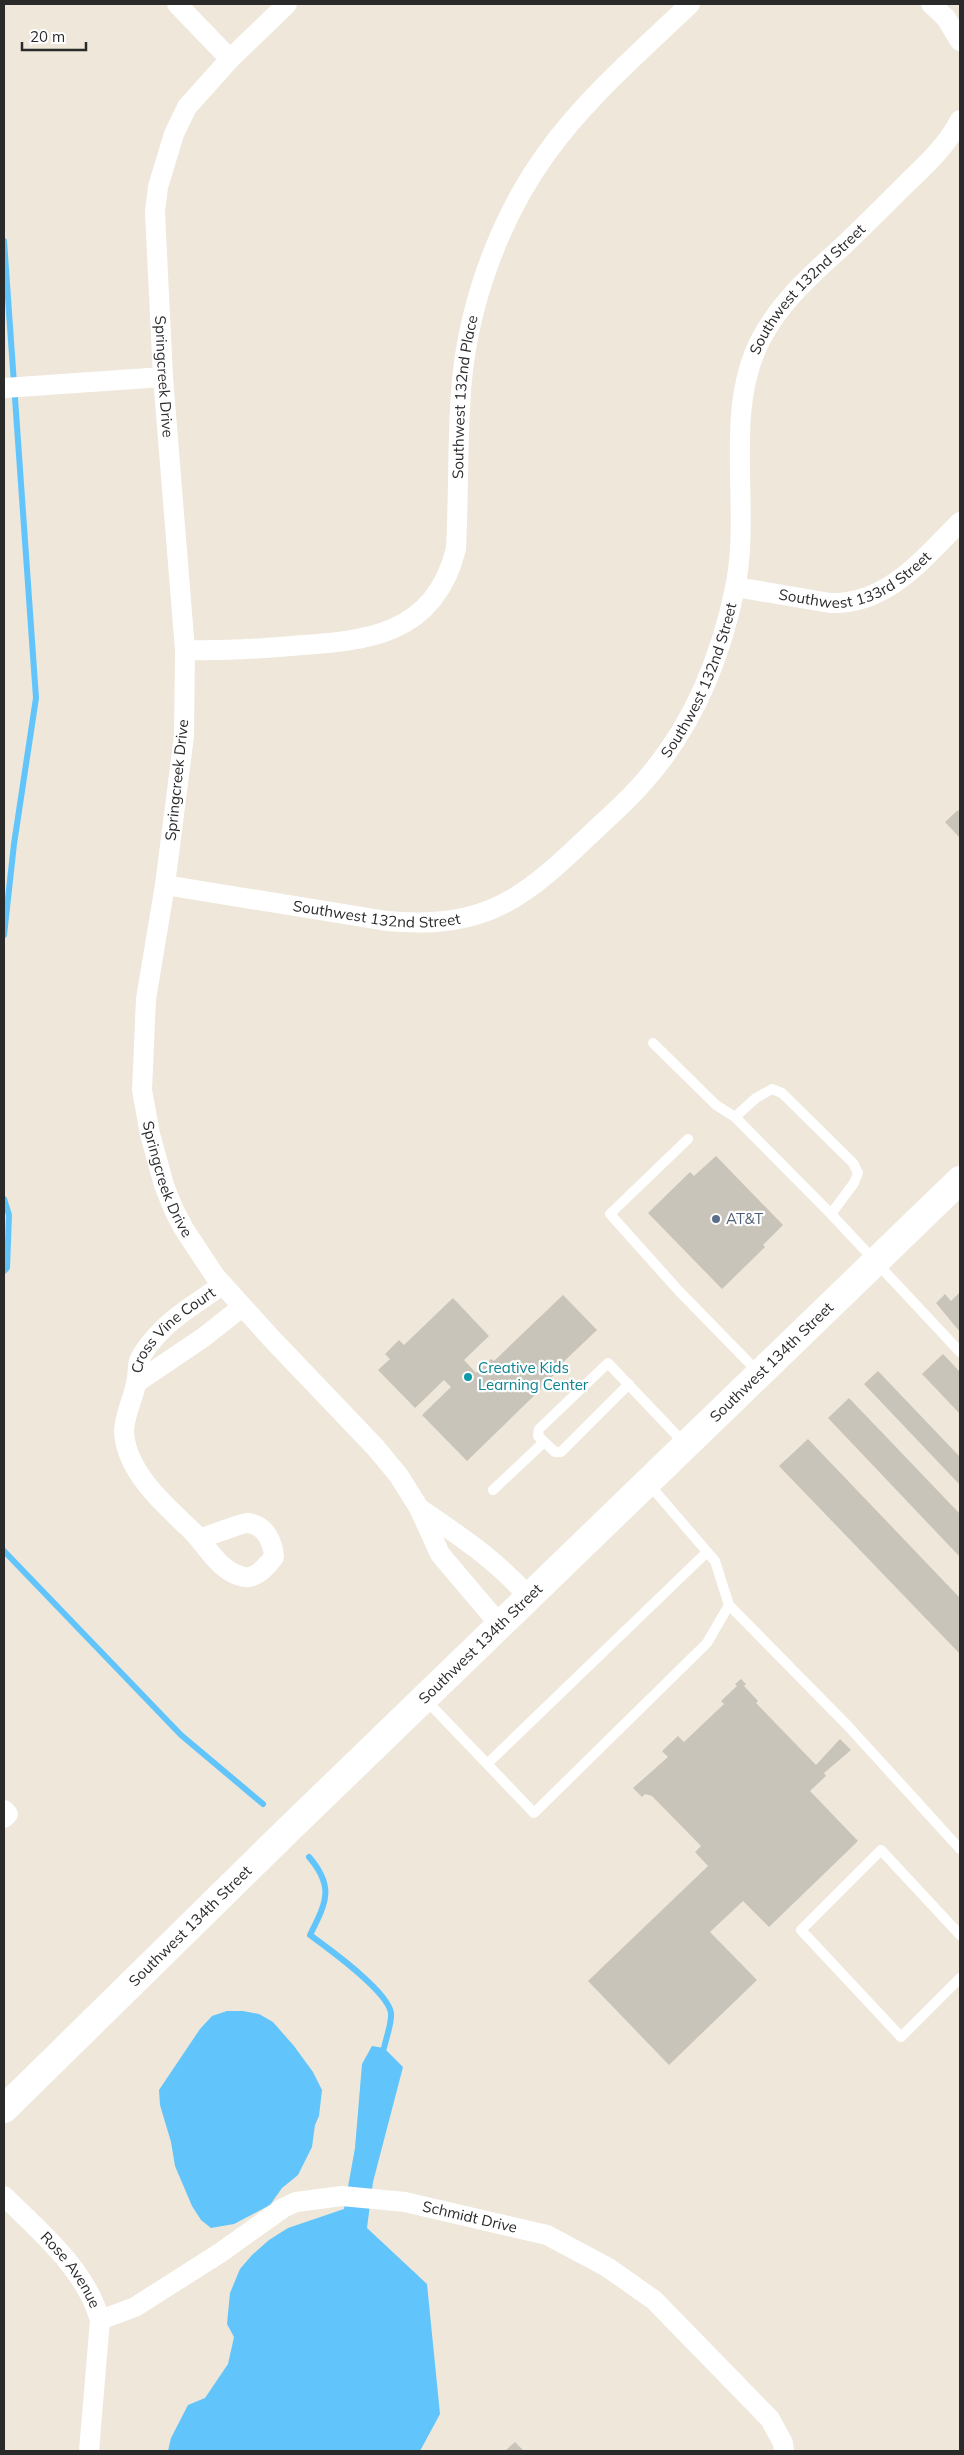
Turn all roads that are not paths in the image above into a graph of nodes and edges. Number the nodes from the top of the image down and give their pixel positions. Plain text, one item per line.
1 (177, 4) edge
2 (287, 4) edge
3 (690, 4) edge
4 (931, 4) edge
5 (960, 41) edge
6 (230, 59) junction
7 (960, 120) edge
8 (163, 377) junction
9 (4, 388) edge
10 (960, 522) edge
11 (736, 587) junction
12 (184, 650) junction
13 (165, 885) junction
14 (653, 1043) dead end
15 (735, 1117) junction
16 (688, 1140) dead end
17 (960, 1180) edge
18 (831, 1214) junction
19 (876, 1262) junction
20 (222, 1285) junction
21 (242, 1307) junction
22 (960, 1352) edge
23 (760, 1374) junction
24 (136, 1383) junction
25 (629, 1384) junction
26 (544, 1442) junction
27 (686, 1445) junction
28 (648, 1482) junction
29 (493, 1490) dead end
30 (419, 1508) junction
31 (201, 1538) dead end
32 (707, 1552) junction
33 (529, 1596) junction
34 (729, 1604) junction
35 (500, 1625) junction
36 (424, 1698) junction
37 (487, 1764) junction
38 (960, 1849) edge
39 (960, 1935) edge
40 (960, 1978) edge
41 (4, 2109) edge
42 (4, 2196) edge
43 (100, 2320) junction
44 (89, 2451) edge
45 (785, 2451) edge

1 - 6 street
2 - 6 street, Springcreek Drive
3 - 12 street, Southwest 132nd Place
4 - 5 street
6 - 8 street, Springcreek Drive
7 - 11 street, Southwest 132nd Street
8 - 9 street
8 - 12 street, Springcreek Drive
10 - 11 street, Southwest 133rd Street
11 - 13 street, Southwest 132nd Street
12 - 13 street, Springcreek Drive
13 - 20 street, Springcreek Drive
14 - 15 lane
15 - 18 lane
15 - 18 lane
16 - 23 lane
17 - 19 main road, Southwest 134th Street
18 - 19 lane
19 - 22 lane
19 - 23 main road, Southwest 134th Street
20 - 21 street, Springcreek Drive
20 - 24 street, Cross Vine Court
21 - 24 street, Cross Vine Court
21 - 30 street, Springcreek Drive
23 - 27 main road, Southwest 134th Street
24 - 31 street, Cross Vine Court
25 - 26 lane
25 - 26 lane
25 - 27 lane
26 - 29 lane
27 - 28 main road, Southwest 134th Street
28 - 32 lane
28 - 33 main road, Southwest 134th Street
30 - 33 street, Springcreek Drive
30 - 35 street, Springcreek Drive
32 - 34 lane
32 - 37 lane
33 - 35 main road, Southwest 134th Street
34 - 37 lane
34 - 38 lane
35 - 36 main road, Southwest 134th Street
36 - 37 lane
36 - 41 main road, Southwest 134th Street
39 - 40 lane
42 - 43 street, Rose Avenue
43 - 44 street, Rose Avenue
43 - 45 street, Schmidt Drive

